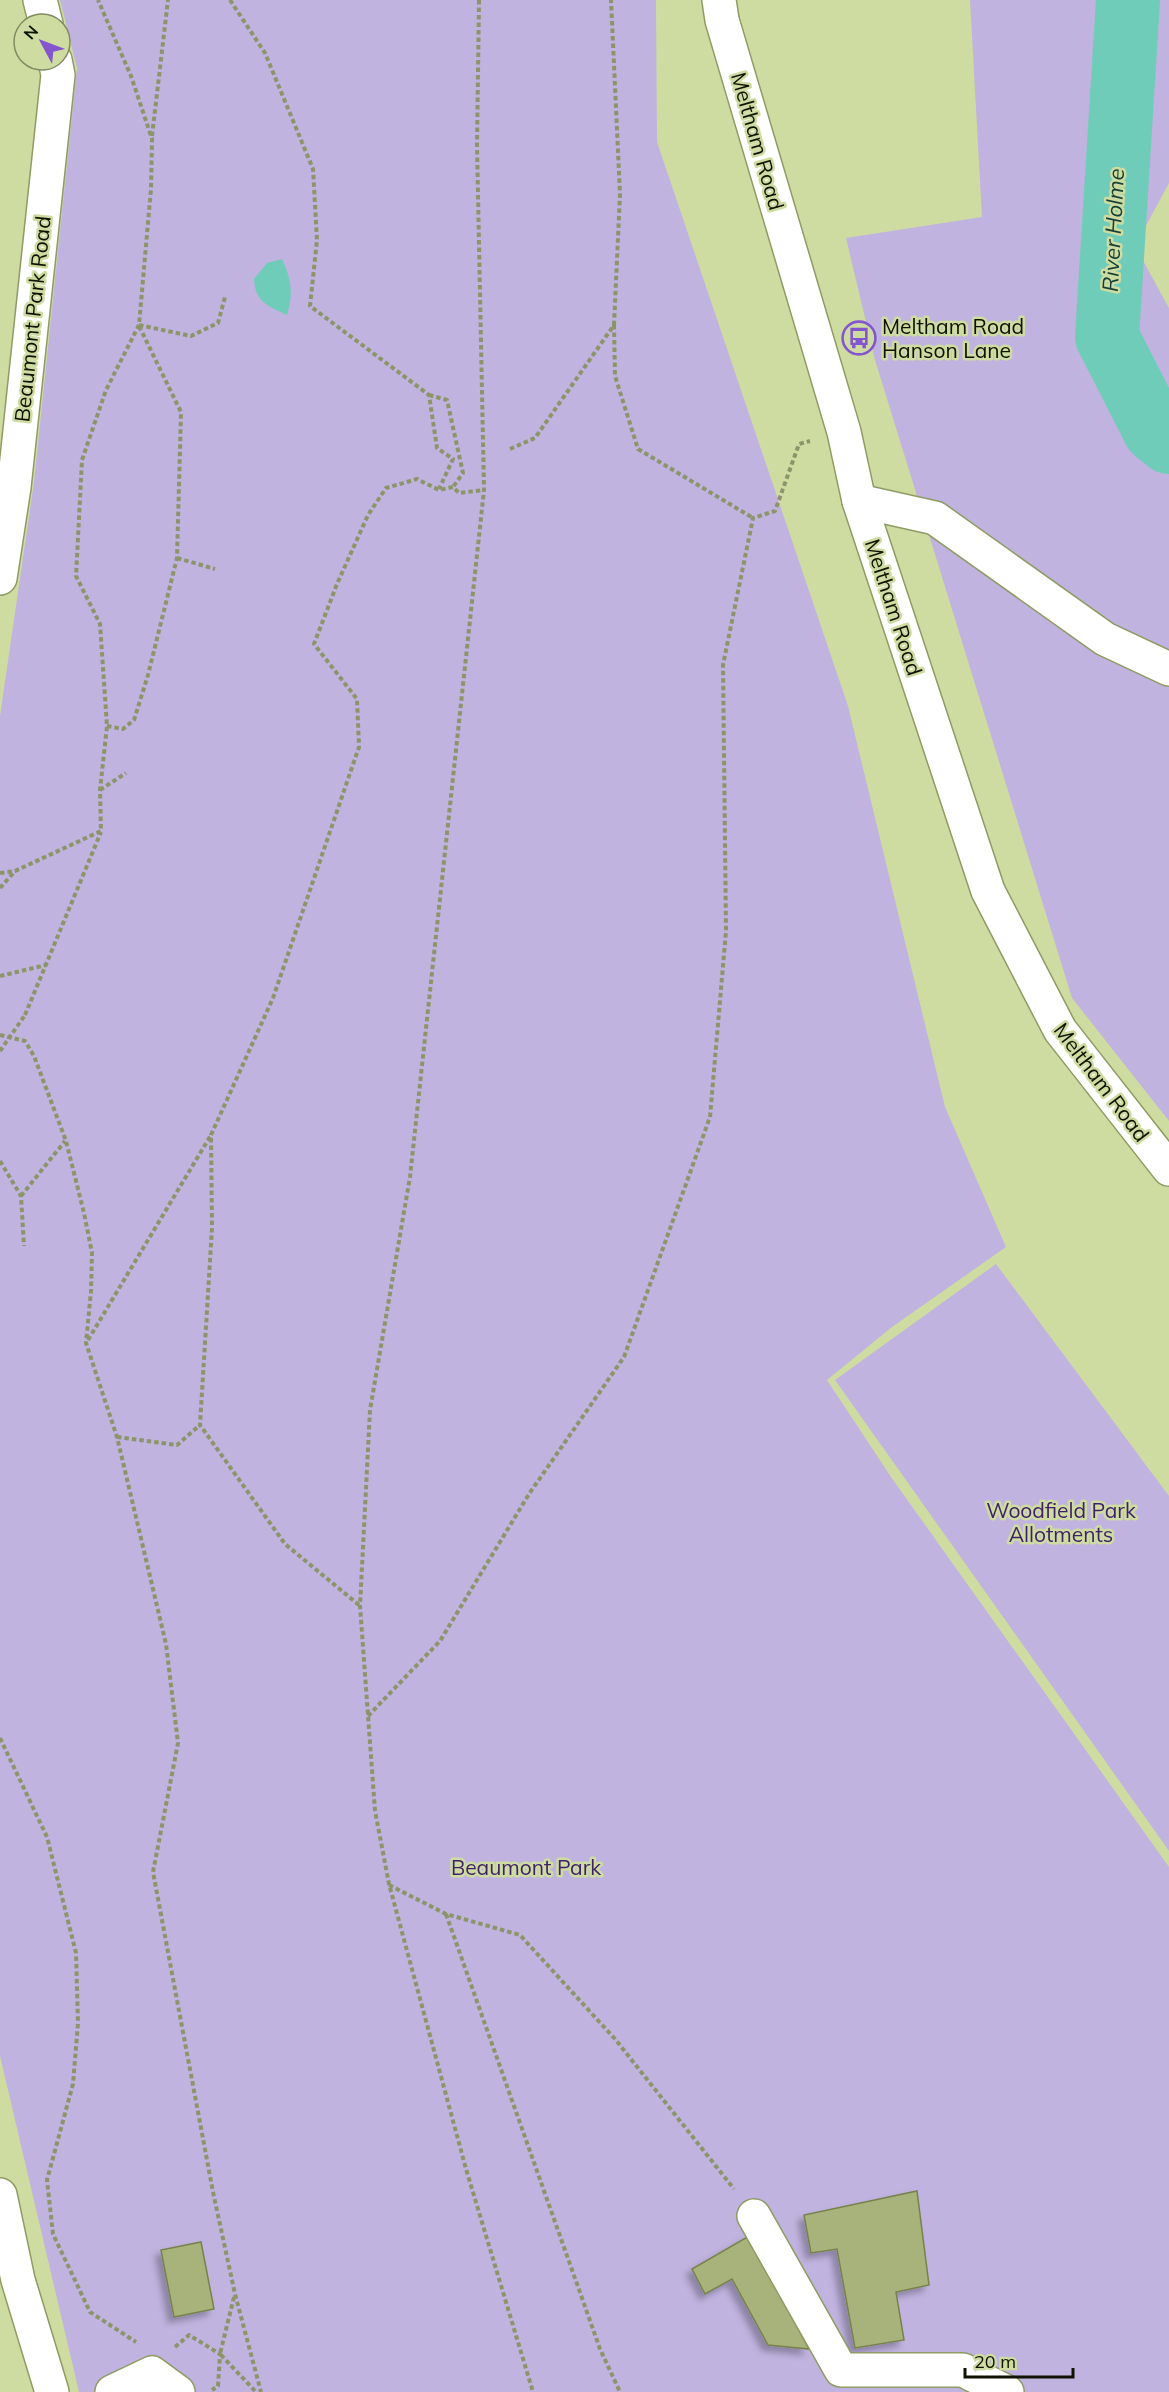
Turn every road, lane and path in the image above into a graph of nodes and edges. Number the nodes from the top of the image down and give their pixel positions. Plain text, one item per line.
1 (98, 0) edge
2 (168, 0) edge
3 (230, 0) edge
4 (479, 0) edge
5 (611, 0) edge
6 (719, 0) edge
7 (57, 72) edge
8 (152, 139) junction
9 (225, 297) dead end
10 (139, 325) junction
11 (614, 325) junction
12 (429, 395) junction
13 (844, 432) junction
14 (510, 449) dead end
15 (453, 487) junction
16 (439, 490) junction
17 (484, 490) junction
18 (859, 501) junction
19 (753, 518) junction
20 (177, 558) junction
21 (215, 570) dead end
22 (0, 578) edge
23 (1169, 669) edge
24 (107, 726) junction
25 (126, 773) dead end
26 (100, 790) junction
27 (101, 831) junction
28 (15, 871) junction
29 (0, 873) edge
30 (0, 888) edge
31 (46, 965) junction
32 (0, 976) edge
33 (0, 1035) edge
34 (0, 1051) edge
35 (211, 1135) junction
36 (66, 1141) junction
37 (0, 1161) edge
38 (1169, 1169) edge
39 (21, 1196) junction
40 (24, 1246) dead end
41 (86, 1343) junction
42 (200, 1425) junction
43 (117, 1437) junction
44 (360, 1606) junction
45 (367, 1716) junction
46 (0, 1738) edge
47 (389, 1884) junction
48 (446, 1914) junction
49 (0, 2195) edge
50 (754, 2216) joint
51 (235, 2294) junction
52 (144, 2346) dead end
53 (171, 2350) dead end
54 (220, 2354) junction
55 (52, 2392) edge
56 (112, 2392) edge
57 (178, 2392) edge
58 (209, 2392) edge
59 (256, 2392) edge
60 (261, 2392) edge
61 (533, 2392) edge
62 (620, 2392) edge
63 (1007, 2392) edge

1 - 8 path
2 - 8 path
3 - 12 path
4 - 17 path
5 - 11 path
6 - 13 main road, Meltham Road
7 - 22 main road, Beaumont Park Road
8 - 10 path
9 - 10 path
10 - 20 path
10 - 24 path
11 - 14 path
11 - 19 path
12 - 15 path
12 - 16 path
13 - 18 main road, Meltham Road
13 - 19 path
15 - 16 path
15 - 17 path
16 - 35 path
17 - 44 path
18 - 23 main road
18 - 38 main road, Meltham Road
19 - 45 path
20 - 21 path
20 - 24 path
24 - 26 path
25 - 26 path
26 - 27 path
27 - 28 path
27 - 31 path
28 - 29 path
28 - 30 path
31 - 32 path
31 - 34 path, bridge
33 - 36 path
35 - 41 path
35 - 42 path
36 - 39 path
36 - 41 path
37 - 39 path
39 - 40 path
41 - 43 path
42 - 43 path
42 - 44 path
43 - 51 path
44 - 45 path
45 - 47 path
46 - 52 path
47 - 48 path
47 - 61 path
48 - 50 path
48 - 62 path
49 - 55 main road
50 - 63 main road
51 - 54 path
51 - 60 path
53 - 54 path
54 - 58 path
54 - 59 path
56 - 57 main road

